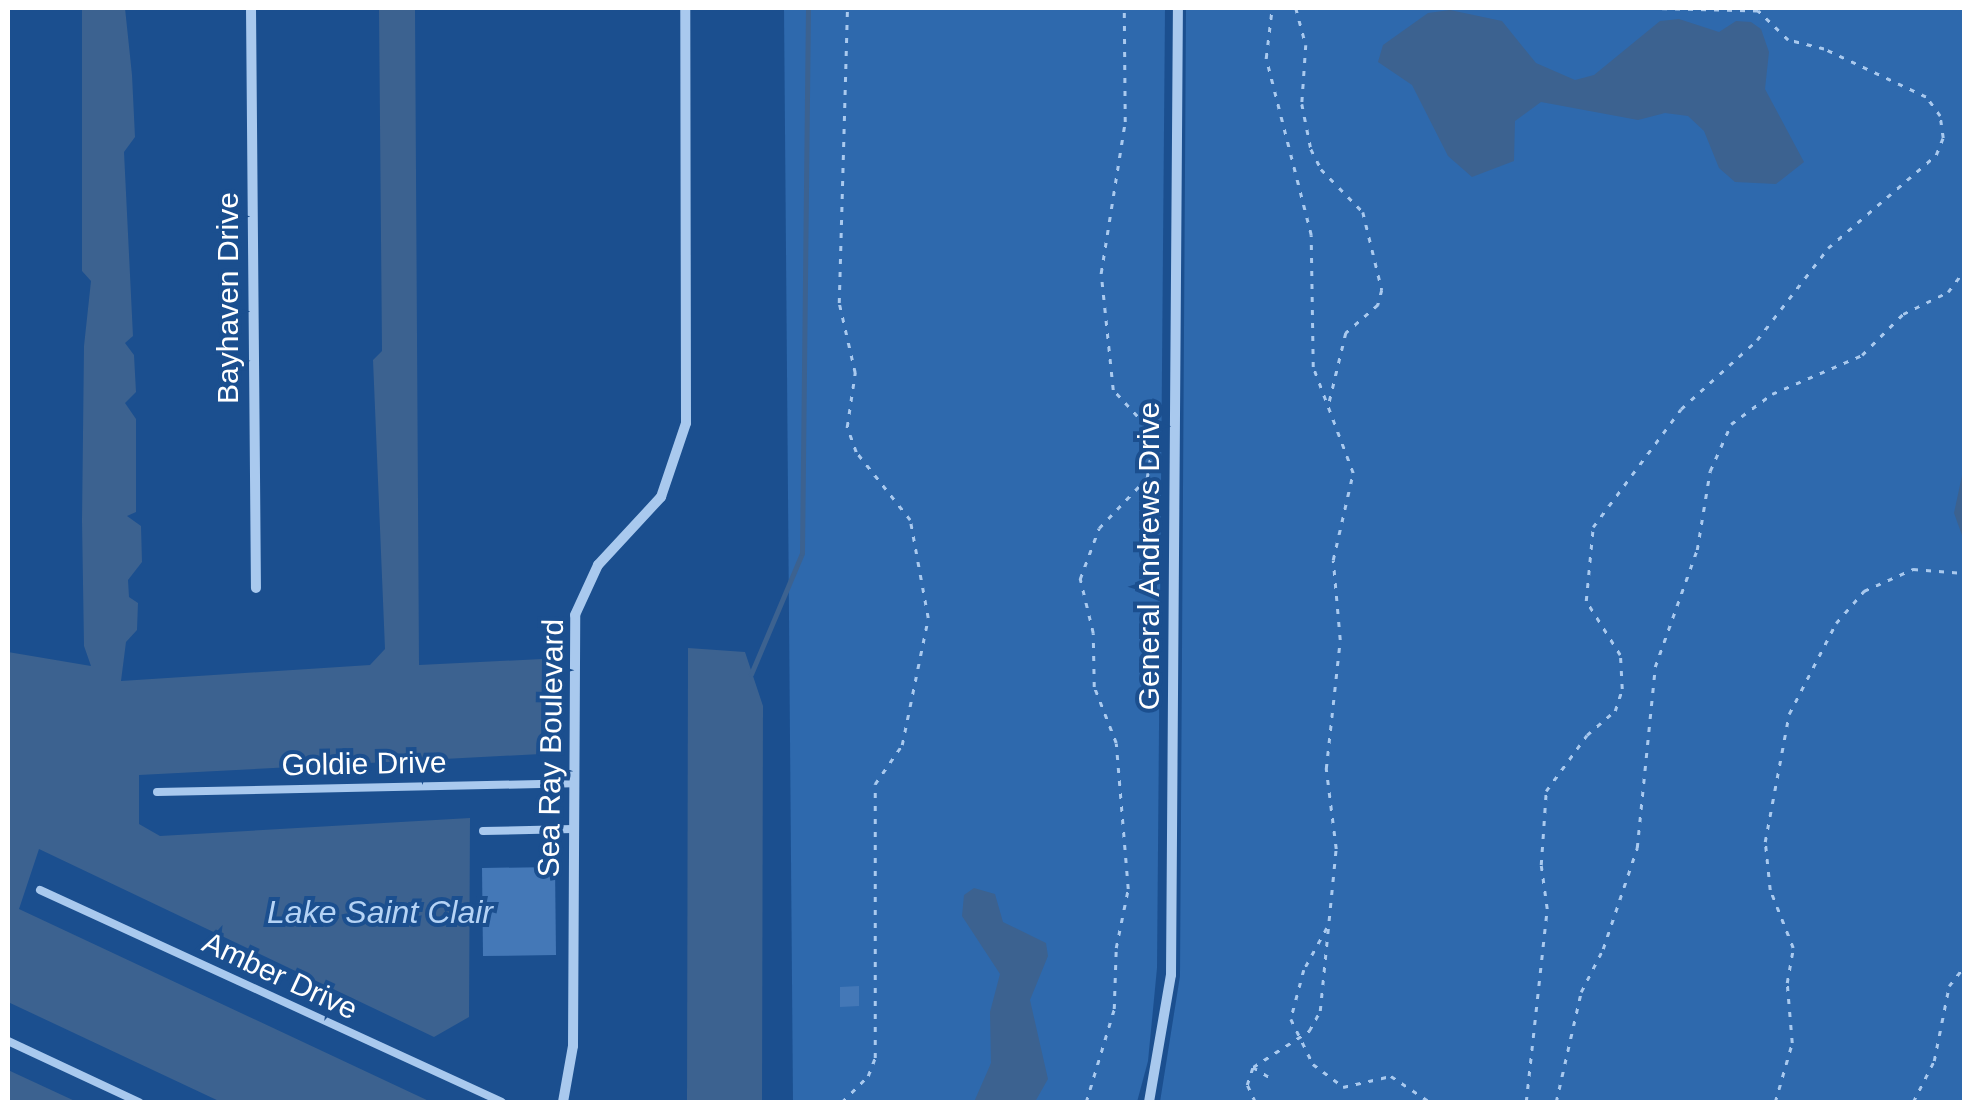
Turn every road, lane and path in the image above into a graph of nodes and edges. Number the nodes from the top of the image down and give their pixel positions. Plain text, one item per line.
1 (251, 8) edge
2 (685, 8) edge
3 (847, 8) edge
4 (1124, 8) edge
5 (1178, 8) edge
6 (1272, 8) edge
7 (1296, 8) edge
8 (1634, 8) edge
9 (1964, 271) edge
10 (1328, 406) junction
11 (1964, 573) edge
12 (256, 588) dead end
13 (572, 782) junction
14 (156, 792) dead end
15 (573, 829) junction
16 (483, 831) dead end
17 (40, 890) dead end
18 (1328, 928) junction
19 (1964, 967) edge
20 (1298, 1038) junction
21 (8, 1041) edge
22 (1253, 1067) junction
23 (1269, 1077) dead end
24 (139, 1102) edge
25 (502, 1102) edge
26 (562, 1102) edge
27 (842, 1102) edge
28 (1086, 1102) edge
29 (1149, 1102) edge
30 (1255, 1102) edge
31 (1430, 1102) edge
32 (1526, 1102) edge
33 (1556, 1102) edge
34 (1775, 1102) edge
35 (1913, 1102) edge

1 - 12 street, Bayhaven Drive
2 - 13 street, Sea Ray Boulevard
3 - 27 path
4 - 28 path
5 - 29 street, General Andrews Drive
6 - 10 path
7 - 10 path
8 - 32 path
9 - 33 path
10 - 18 path
11 - 34 path
13 - 14 lane, Goldie Drive
13 - 15 street, Sea Ray Boulevard
15 - 16 lane
15 - 26 street, Sea Ray Boulevard
17 - 25 lane, Amber Drive
18 - 20 path
18 - 20 path
19 - 35 path
20 - 22 path
20 - 31 path
21 - 24 lane
22 - 23 path
22 - 30 path

